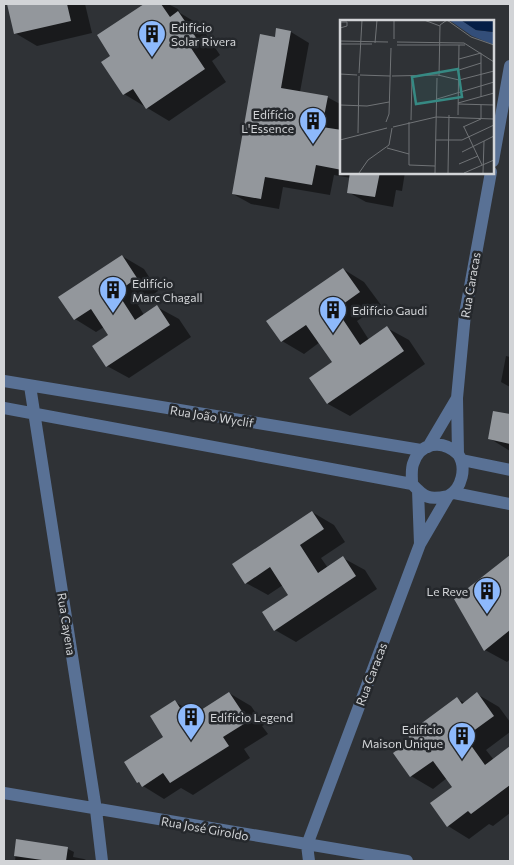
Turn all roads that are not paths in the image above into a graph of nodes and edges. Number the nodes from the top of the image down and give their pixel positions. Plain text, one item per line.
1 (510, 66) edge
2 (494, 155) edge
3 (491, 174) edge
4 (4, 381) edge
5 (30, 386) junction
6 (457, 398) junction
7 (4, 408) edge
8 (33, 414) junction
9 (424, 448) junction
10 (460, 457) junction
11 (510, 470) edge
12 (415, 487) junction
13 (451, 494) junction
14 (510, 504) edge
15 (420, 544) junction
16 (4, 793) edge
17 (96, 810) junction
18 (307, 845) junction
19 (102, 861) edge
20 (309, 861) edge
21 (408, 861) edge

1 - 2 street
3 - 6 street, Rua Caracas
4 - 5 street, Rua João Wyclif
5 - 8 street, Rua Cayena
5 - 9 street, Rua João Wyclif
6 - 9 street, Rua Caracas
6 - 10 street, Rua Caracas
7 - 8 street
8 - 12 street
8 - 17 street, Rua Cayena
9 - 10 street, Rua João Wyclif
9 - 12 street, Rua Caracas
10 - 11 street, Rua João Wyclif
10 - 13 street, Rua Caracas
12 - 13 street
12 - 15 street, Rua Caracas
13 - 14 street
13 - 15 street, Rua Caracas
15 - 18 street, Rua Caracas
16 - 17 street, Rua José Giroldo
17 - 18 street, Rua José Giroldo
17 - 19 street, Rua Cayena
18 - 20 street, Rua Caracas
18 - 21 street, Rua José Giroldo

